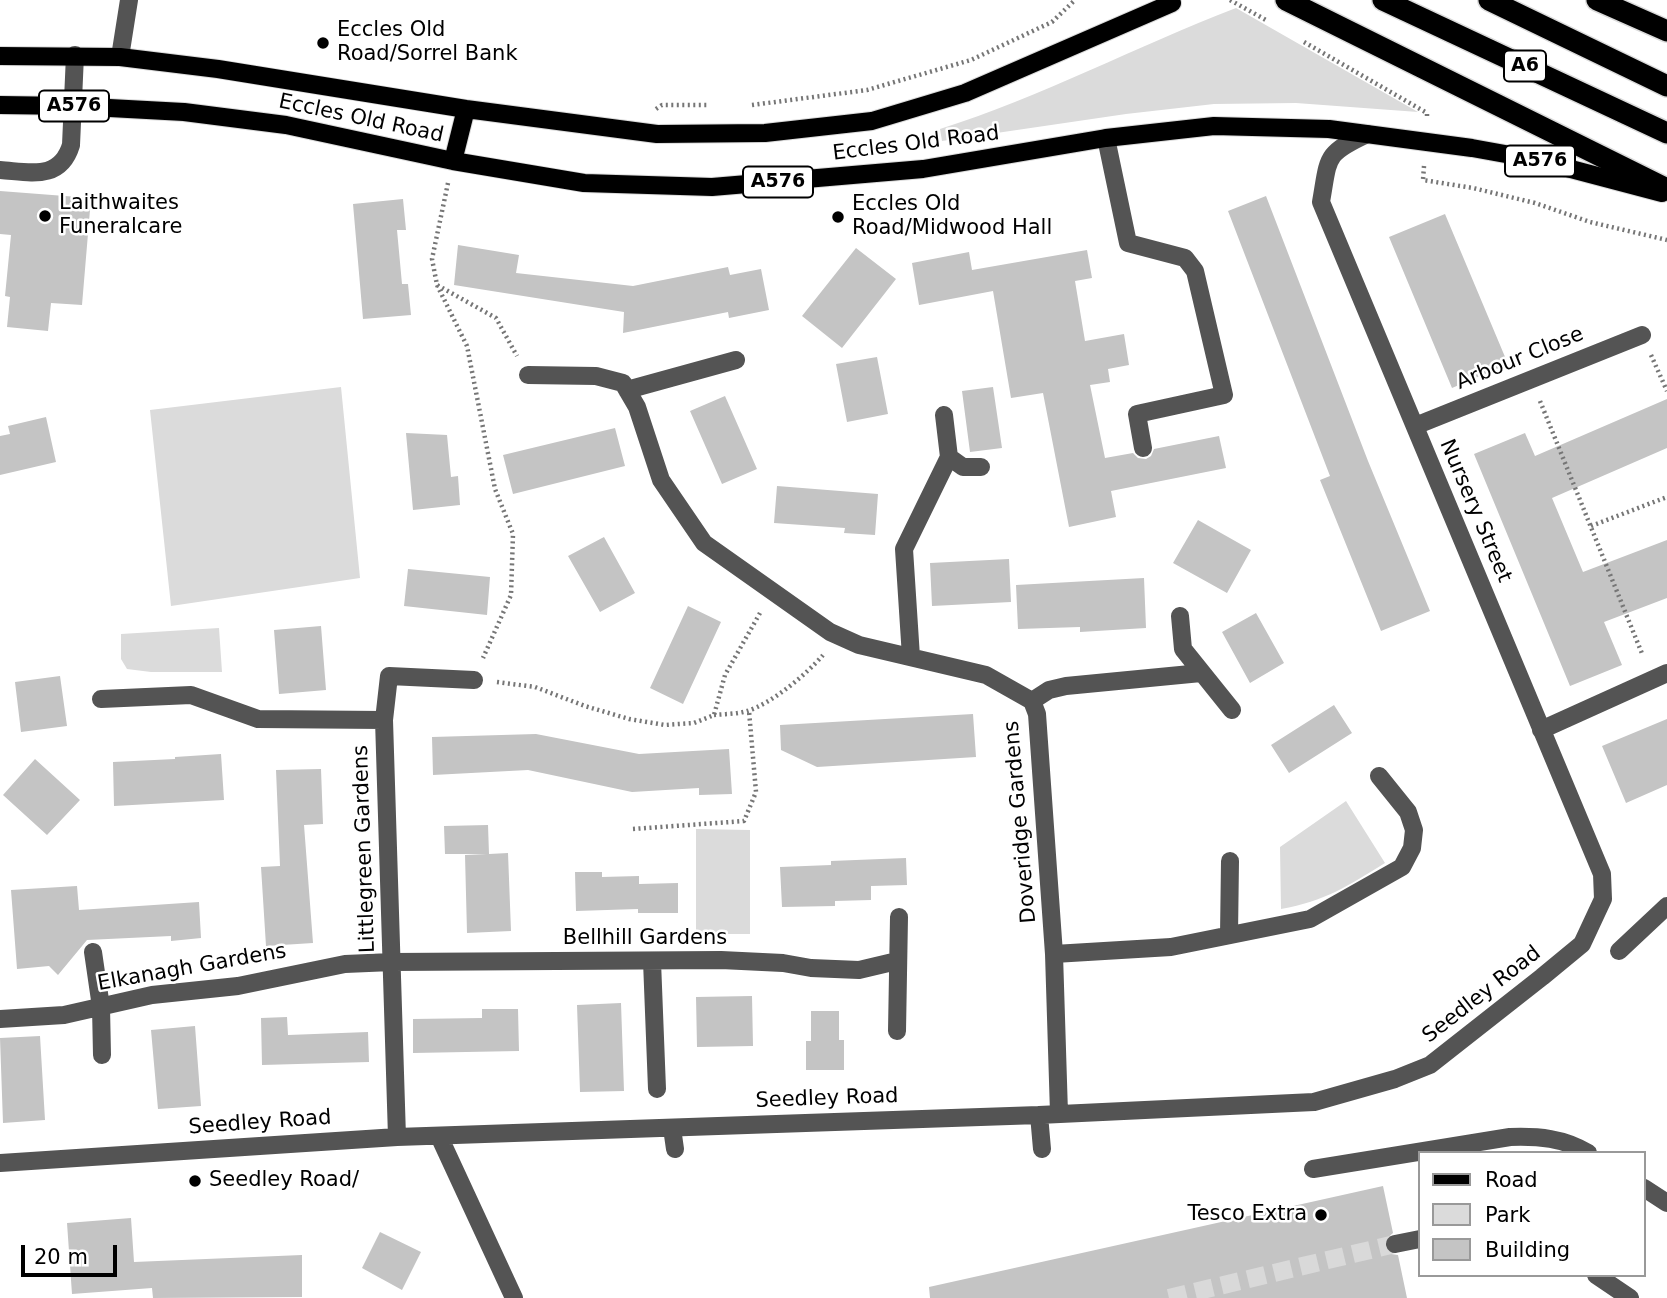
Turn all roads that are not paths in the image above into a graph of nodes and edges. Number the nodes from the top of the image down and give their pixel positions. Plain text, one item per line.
1 (129, 0) edge
2 (1286, 0) edge
3 (1383, 0) edge
4 (1489, 0) edge
5 (1597, 0) edge
6 (1172, 3) dead end
7 (1667, 31) edge
8 (75, 55) junction
9 (0, 56) edge
10 (120, 57) junction
11 (1667, 86) edge
12 (0, 105) edge
13 (72, 106) junction
14 (466, 109) junction
15 (1667, 133) edge
16 (1367, 134) junction
17 (1106, 138) junction
18 (453, 161) junction
19 (0, 170) edge
20 (1667, 189) edge
21 (1667, 195) edge
22 (1642, 335) road end
23 (736, 360) dead end
24 (528, 375) road end
25 (627, 390) junction
26 (944, 415) dead end
27 (1415, 426) junction
28 (1143, 448) dead end
29 (949, 457) junction
30 (981, 467) dead end
31 (1180, 616) dead end
32 (911, 657) junction
33 (1201, 673) junction
34 (1660, 676) edge
35 (474, 680) road end
36 (101, 699) dead end
37 (1032, 701) junction
38 (1231, 710) dead end
39 (384, 720) junction
40 (1541, 730) junction
41 (1379, 776) dead end
42 (1230, 861) dead end
43 (1667, 906) edge
44 (900, 917) dead end
45 (1594, 921) joint
46 (1228, 935) junction
47 (1619, 951) dead end
48 (93, 952) dead end
49 (1054, 954) junction
50 (652, 961) junction
51 (897, 961) junction
52 (392, 962) junction
53 (101, 1007) junction
54 (0, 1018) edge
55 (897, 1031) dead end
56 (102, 1055) dead end
57 (657, 1089) dead end
58 (1059, 1113) junction
59 (1039, 1115) junction
60 (672, 1128) junction
61 (439, 1136) junction
62 (397, 1137) junction
63 (675, 1149) dead end
64 (1042, 1149) dead end
65 (1424, 1151) edge
66 (1584, 1151) edge
67 (1418, 1152) edge
68 (0, 1163) edge
69 (1313, 1169) dead end
70 (1646, 1189) edge
71 (1667, 1203) edge
72 (1418, 1239) edge
73 (1395, 1244) tunnel mouth
74 (1599, 1277) edge
75 (514, 1298) edge
76 (1630, 1298) edge

1 - 10 street
2 - 20 highway
3 - 15 highway, A6
4 - 11 highway, A6
5 - 7 highway
6 - 14 main road, Eccles Old Road
8 - 9 main road, Eccles Old Road
8 - 10 main road, Eccles Old Road
8 - 13 street
10 - 14 main road, Eccles Old Road
12 - 13 main road, Eccles Old Road / A576
13 - 18 main road, Eccles Old Road / A576
13 - 19 street
14 - 18 main road
16 - 17 main road, Eccles Old Road / A576
16 - 21 main road, Eccles Old Road / A576
16 - 27 street, Nursery Street
17 - 18 main road, Eccles Old Road / A576
17 - 28 street
22 - 27 street, Arbour Close
23 - 25 street
24 - 25 street
25 - 32 street
26 - 29 street
27 - 40 street, Nursery Street
29 - 30 street
29 - 32 street
31 - 33 street
32 - 37 street
33 - 37 street, Doveridge Gardens
33 - 38 street
34 - 40 street
35 - 39 street
36 - 39 street, Littlegreen Gardens
37 - 49 street, Doveridge Gardens
39 - 52 street, Littlegreen Gardens
40 - 45 street, Nursery Street
41 - 46 street
42 - 46 street
43 - 47 street
44 - 51 street
45 - 58 street, Seedley Road
46 - 49 street
48 - 53 street
49 - 58 street, Doveridge Gardens
50 - 51 street, Bellhill Gardens
50 - 52 street, Bellhill Gardens
50 - 57 street
51 - 55 street
52 - 53 street, Elkanagh Gardens
52 - 62 street, Littlegreen Gardens
53 - 54 street, Elkanagh Gardens
53 - 56 street
58 - 59 street, Seedley Road
59 - 60 street, Seedley Road
59 - 64 street
60 - 61 street, Seedley Road
60 - 63 street
61 - 62 street, Seedley Road
61 - 75 street
62 - 68 street, Seedley Road
65 - 66 street
67 - 69 street
70 - 71 street
72 - 73 street
74 - 76 street

